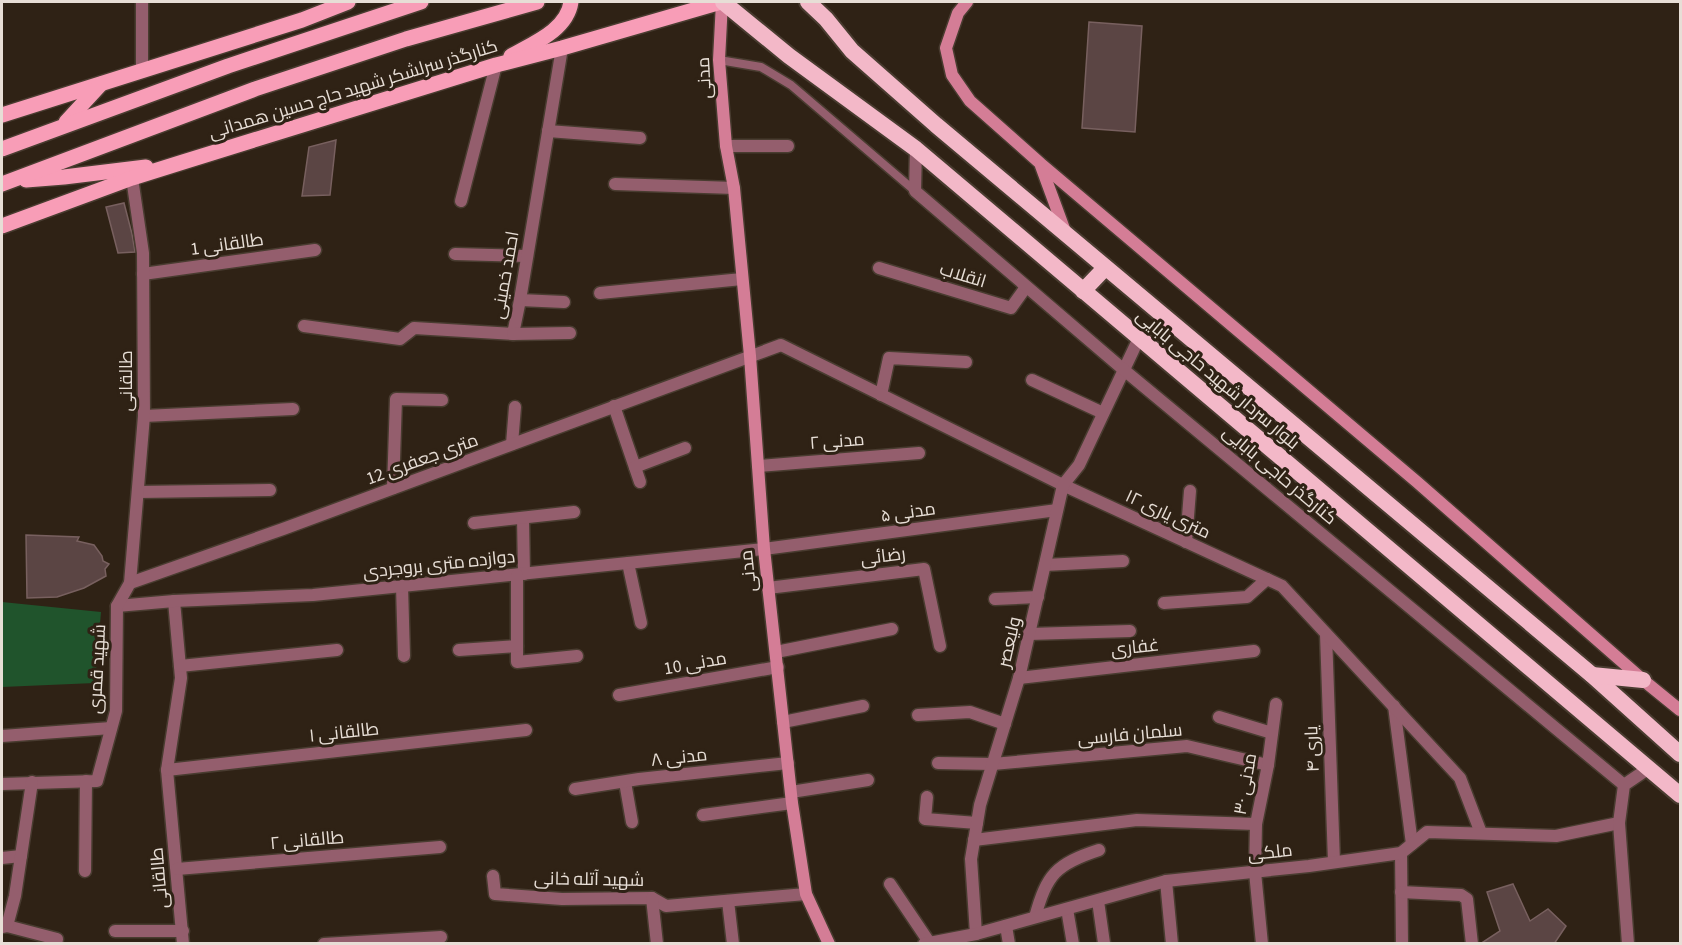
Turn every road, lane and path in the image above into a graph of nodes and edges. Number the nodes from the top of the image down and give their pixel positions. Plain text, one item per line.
1 (142, 2) edge
2 (311, 2) edge
3 (348, 2) edge
4 (421, 2) edge
5 (537, 2) edge
6 (571, 2) edge
7 (722, 2) edge
8 (808, 2) edge
9 (967, 2) edge
10 (302, 20) junction
11 (562, 48) junction
12 (719, 60) junction
13 (496, 65) junction
14 (142, 71) junction
15 (101, 84) junction
16 (2, 115) edge
17 (64, 125) junction
18 (548, 132) junction
19 (640, 138) dead end
20 (726, 146) junction
21 (788, 146) dead end
22 (2, 149) edge
23 (916, 149) junction
24 (183, 162) junction
25 (1041, 164) junction
26 (132, 178) junction
27 (5, 182) edge
28 (615, 184) dead end
29 (734, 188) junction
30 (915, 191) junction
31 (460, 201) dead end
32 (2, 226) edge
33 (1066, 235) junction
34 (315, 250) dead end
35 (454, 254) dead end
36 (526, 256) junction
37 (879, 268) dead end
38 (1105, 268) junction
39 (143, 274) junction
40 (742, 279) junction
41 (1026, 286) junction
42 (1083, 291) junction
43 (600, 293) dead end
44 (520, 300) junction
45 (564, 302) dead end
46 (304, 326) dead end
47 (570, 333) dead end
48 (513, 334) junction
49 (1139, 338) junction
50 (750, 356) junction
51 (966, 362) dead end
52 (1124, 370) junction
53 (1032, 380) dead end
54 (881, 395) junction
55 (442, 400) dead end
56 (614, 406) junction
57 (515, 407) dead end
58 (293, 409) dead end
59 (1103, 413) junction
60 (144, 416) junction
61 (512, 444) junction
62 (685, 448) dead end
63 (919, 453) dead end
64 (758, 466) junction
65 (635, 467) junction
66 (640, 482) dead end
67 (1063, 485) junction
68 (393, 488) junction
69 (270, 490) dead end
70 (1190, 491) dead end
71 (138, 492) junction
72 (1057, 510) junction
73 (574, 512) dead end
74 (523, 518) junction
75 (474, 523) dead end
76 (1186, 542) junction
77 (764, 549) junction
78 (1123, 561) dead end
79 (628, 563) junction
80 (1045, 565) junction
81 (521, 574) junction
82 (1267, 579) junction
83 (130, 583) junction
84 (402, 586) junction
85 (768, 588) junction
86 (1038, 597) junction
87 (995, 598) dead end
88 (174, 601) junction
89 (1164, 603) dead end
90 (117, 606) junction
91 (641, 623) dead end
92 (892, 628) dead end
93 (1130, 631) dead end
94 (1029, 634) junction
95 (1326, 634) junction
96 (517, 646) junction
97 (940, 646) dead end
98 (338, 650) dead end
99 (459, 650) dead end
100 (1254, 651) dead end
101 (776, 652) junction
102 (404, 656) dead end
103 (577, 656) dead end
104 (180, 666) junction
105 (778, 667) junction
106 (1592, 675) junction
107 (1019, 678) junction
108 (1643, 680) junction
109 (619, 695) dead end
110 (1276, 704) dead end
111 (863, 706) dead end
112 (1394, 706) junction
113 (1680, 710) edge
114 (918, 715) dead end
115 (1219, 717) dead end
116 (783, 722) junction
117 (1005, 724) junction
118 (111, 728) junction
119 (526, 730) dead end
120 (1272, 732) junction
121 (2, 736) edge
122 (1680, 754) edge
123 (788, 763) junction
124 (938, 763) dead end
125 (993, 764) junction
126 (1268, 765) junction
127 (1649, 768) junction
128 (167, 770) junction
129 (868, 780) dead end
130 (86, 781) junction
131 (32, 782) junction
132 (625, 782) junction
133 (2, 784) edge
134 (1624, 785) junction
135 (575, 789) dead end
136 (1680, 795) edge
137 (927, 797) dead end
138 (791, 798) junction
139 (704, 815) dead end
140 (632, 822) dead end
141 (977, 823) junction
142 (1619, 823) junction
143 (1256, 824) junction
144 (1481, 833) junction
145 (974, 840) junction
146 (1412, 844) junction
147 (440, 847) dead end
148 (1100, 850) dead end
149 (1401, 853) junction
150 (21, 856) junction
151 (2, 858) edge
152 (1334, 862) junction
153 (177, 869) junction
154 (84, 871) dead end
155 (1255, 872) junction
156 (493, 876) dead end
157 (1166, 881) junction
158 (890, 884) dead end
159 (1401, 892) junction
160 (806, 894) junction
161 (652, 898) junction
162 (728, 901) junction
163 (1098, 901) junction
164 (1067, 909) junction
165 (1035, 917) junction
166 (4, 926) edge
167 (1006, 926) junction
168 (115, 931) dead end
169 (976, 934) junction
170 (183, 937) edge
171 (441, 937) dead end
172 (934, 942) edge
173 (1104, 943) edge
174 (56, 944) edge
175 (324, 944) edge
176 (657, 944) edge
177 (732, 944) edge
178 (830, 944) edge
179 (1009, 944) edge
180 (1073, 944) edge
181 (1172, 944) edge
182 (1262, 944) edge
183 (1401, 944) edge
184 (1472, 944) edge
185 (1628, 944) edge

1 - 14 street
2 - 10 main road
3 - 10 main road
4 - 17 main road
5 - 27 main road
6 - 13 main road
7 - 11 main road, کنارگذر سرلشکر شهید حاج حسین همدانی
7 - 12 main road, مدنی
7 - 23 highway, بلوار سردار شهید حاجی بابایی
8 - 33 highway, بلوار سردار شهید حاجی بابایی
9 - 25 main road
10 - 14 main road
11 - 13 main road, کنارگذر سرلشکر شهید حاج حسین همدانی
11 - 18 street, احمد خمینی
12 - 20 main road, مدنی
12 - 30 lane
13 - 24 main road, کنارگذر سرلشکر شهید حاج حسین همدانی
13 - 31 street
14 - 15 main road
15 - 16 main road
15 - 17 main road
17 - 22 main road
18 - 19 street
18 - 36 street, احمد خمینی
20 - 21 street
20 - 29 main road, مدنی
23 - 30 street
23 - 42 highway, بلوار سردار شهید حاجی بابایی
24 - 26 main road, کنارگذر سرلشکر شهید حاج حسین همدانی
24 - 27 main road
25 - 33 main road
25 - 108 main road
26 - 32 main road, کنارگذر سرلشکر شهید حاج حسین همدانی
26 - 39 street, طالقانی
28 - 29 street
29 - 40 main road, مدنی
30 - 41 street, کنارگذر حاجی بابایی
33 - 38 highway, بلوار سردار شهید حاجی بابایی
34 - 39 street, طالقانی 1
35 - 36 street
36 - 44 street, احمد خمینی
37 - 41 street, انقلاب
38 - 42 highway
38 - 106 highway, بلوار سردار شهید حاجی بابایی
39 - 60 street, طالقانی
40 - 43 street
40 - 50 main road, مدنی
41 - 52 street, کنارگذر حاجی بابایی
42 - 49 highway, بلوار سردار شهید حاجی بابایی
44 - 45 street
44 - 48 street, احمد خمینی
46 - 48 street, احمد خمینی
47 - 48 street
49 - 52 street, ولیعصر
49 - 127 highway, بلوار سردار شهید حاجی بابایی
50 - 54 street, ۱۲ متری یاری
50 - 56 street, 12 متری جعفری
50 - 64 main road, مدنی
51 - 54 street
52 - 59 street, ولیعصر
52 - 134 street, کنارگذر حاجی بابایی
53 - 59 street
54 - 67 street, ۱۲ متری یاری
55 - 68 street
56 - 61 street, 12 متری جعفری
56 - 65 street
57 - 61 street
58 - 60 street
59 - 67 street, ولیعصر
60 - 71 street, طالقانی
61 - 68 street, 12 متری جعفری
62 - 65 street
63 - 64 street, مدنی ۲
64 - 77 main road, مدنی
65 - 66 street
67 - 72 street, ولیعصر
67 - 76 street, ۱۲ متری یاری
68 - 83 street, 12 متری جعفری
69 - 71 street
70 - 76 street
71 - 83 street, طالقانی
72 - 77 street, مدنی ۵
72 - 80 street, ولیعصر
73 - 74 street
74 - 75 street
74 - 81 street
76 - 82 street, ۱۲ متری یاری
77 - 79 street, دوازده متری بروجردی
77 - 85 main road, مدنی
78 - 80 street
79 - 81 street, دوازده متری بروجردی
79 - 91 street
80 - 86 street, ولیعصر
81 - 84 street, دوازده متری بروجردی
81 - 96 street
82 - 89 street
82 - 95 street, ۱۲ متری یاری
83 - 90 street
84 - 88 street, دوازده متری بروجردی
84 - 102 street
85 - 97 street, رضائی
85 - 101 main road, مدنی
86 - 87 street
86 - 94 street, ولیعصر
88 - 90 street, دوازده متری بروجردی
88 - 104 street, طالقانی
90 - 118 street, شهید قمری
92 - 101 street
93 - 94 street
94 - 107 street, ولیعصر
95 - 112 street, ۱۲ متری یاری
95 - 152 street, یاری ۴
96 - 99 street
96 - 103 street
98 - 104 street
100 - 107 street, غفاری
101 - 105 main road, مدنی
104 - 128 street, طالقانی
105 - 109 street, مدنی 10
105 - 116 main road, مدنی
106 - 108 highway
106 - 122 highway, بلوار سردار شهید حاجی بابایی
107 - 117 street, ولیعصر
108 - 113 main road
110 - 120 street, مدنی ۳۰
111 - 116 street
112 - 144 street, ۱۲ متری یاری
112 - 146 street
114 - 117 street
115 - 120 street
116 - 123 main road, مدنی
117 - 125 street, ولیعصر
118 - 121 street
118 - 130 street, شهید قمری
119 - 128 street, طالقانی ۱
120 - 126 street, مدنی ۳۰
123 - 132 street, مدنی ۸
123 - 138 main road, مدنی
124 - 125 street, سلمان فارسی
125 - 126 street, سلمان فارسی
125 - 141 street, ولیعصر
126 - 143 street, مدنی ۳۰
127 - 134 street
127 - 136 highway, بلوار سردار شهید حاجی بابایی
128 - 153 street, طالقانی
129 - 138 street
130 - 131 street
130 - 154 street
131 - 133 street
131 - 150 street
132 - 135 street, مدنی ۸
132 - 140 street
134 - 142 street
137 - 141 street
138 - 139 street
138 - 160 main road, مدنی
141 - 145 street, ولیعصر
142 - 144 street
142 - 185 street
143 - 145 street
143 - 155 street, مدنی ۳۰
144 - 146 street
145 - 169 street, ولیعصر
146 - 149 street
147 - 153 street, طالقانی ۲
148 - 165 street
149 - 152 street, ملکی
149 - 159 street
150 - 151 street
150 - 166 street
152 - 155 street, ملکی
153 - 170 street, طالقانی
155 - 157 street, ملکی
155 - 182 street, مدنی ۳۰
156 - 161 street, شهید آتله خانی
157 - 163 street, ملکی
157 - 181 street
158 - 172 street
159 - 183 street
159 - 184 street
160 - 162 street, شهید آتله خانی
160 - 178 main road, مدنی
161 - 162 street, شهید آتله خانی
161 - 176 street
162 - 177 street
163 - 164 street, ملکی
163 - 173 street
164 - 165 street, ملکی
164 - 180 street
165 - 167 street, ملکی
166 - 174 street
167 - 169 street, ملکی
167 - 179 street
168 - 170 street
169 - 172 street, ملکی
171 - 175 street

